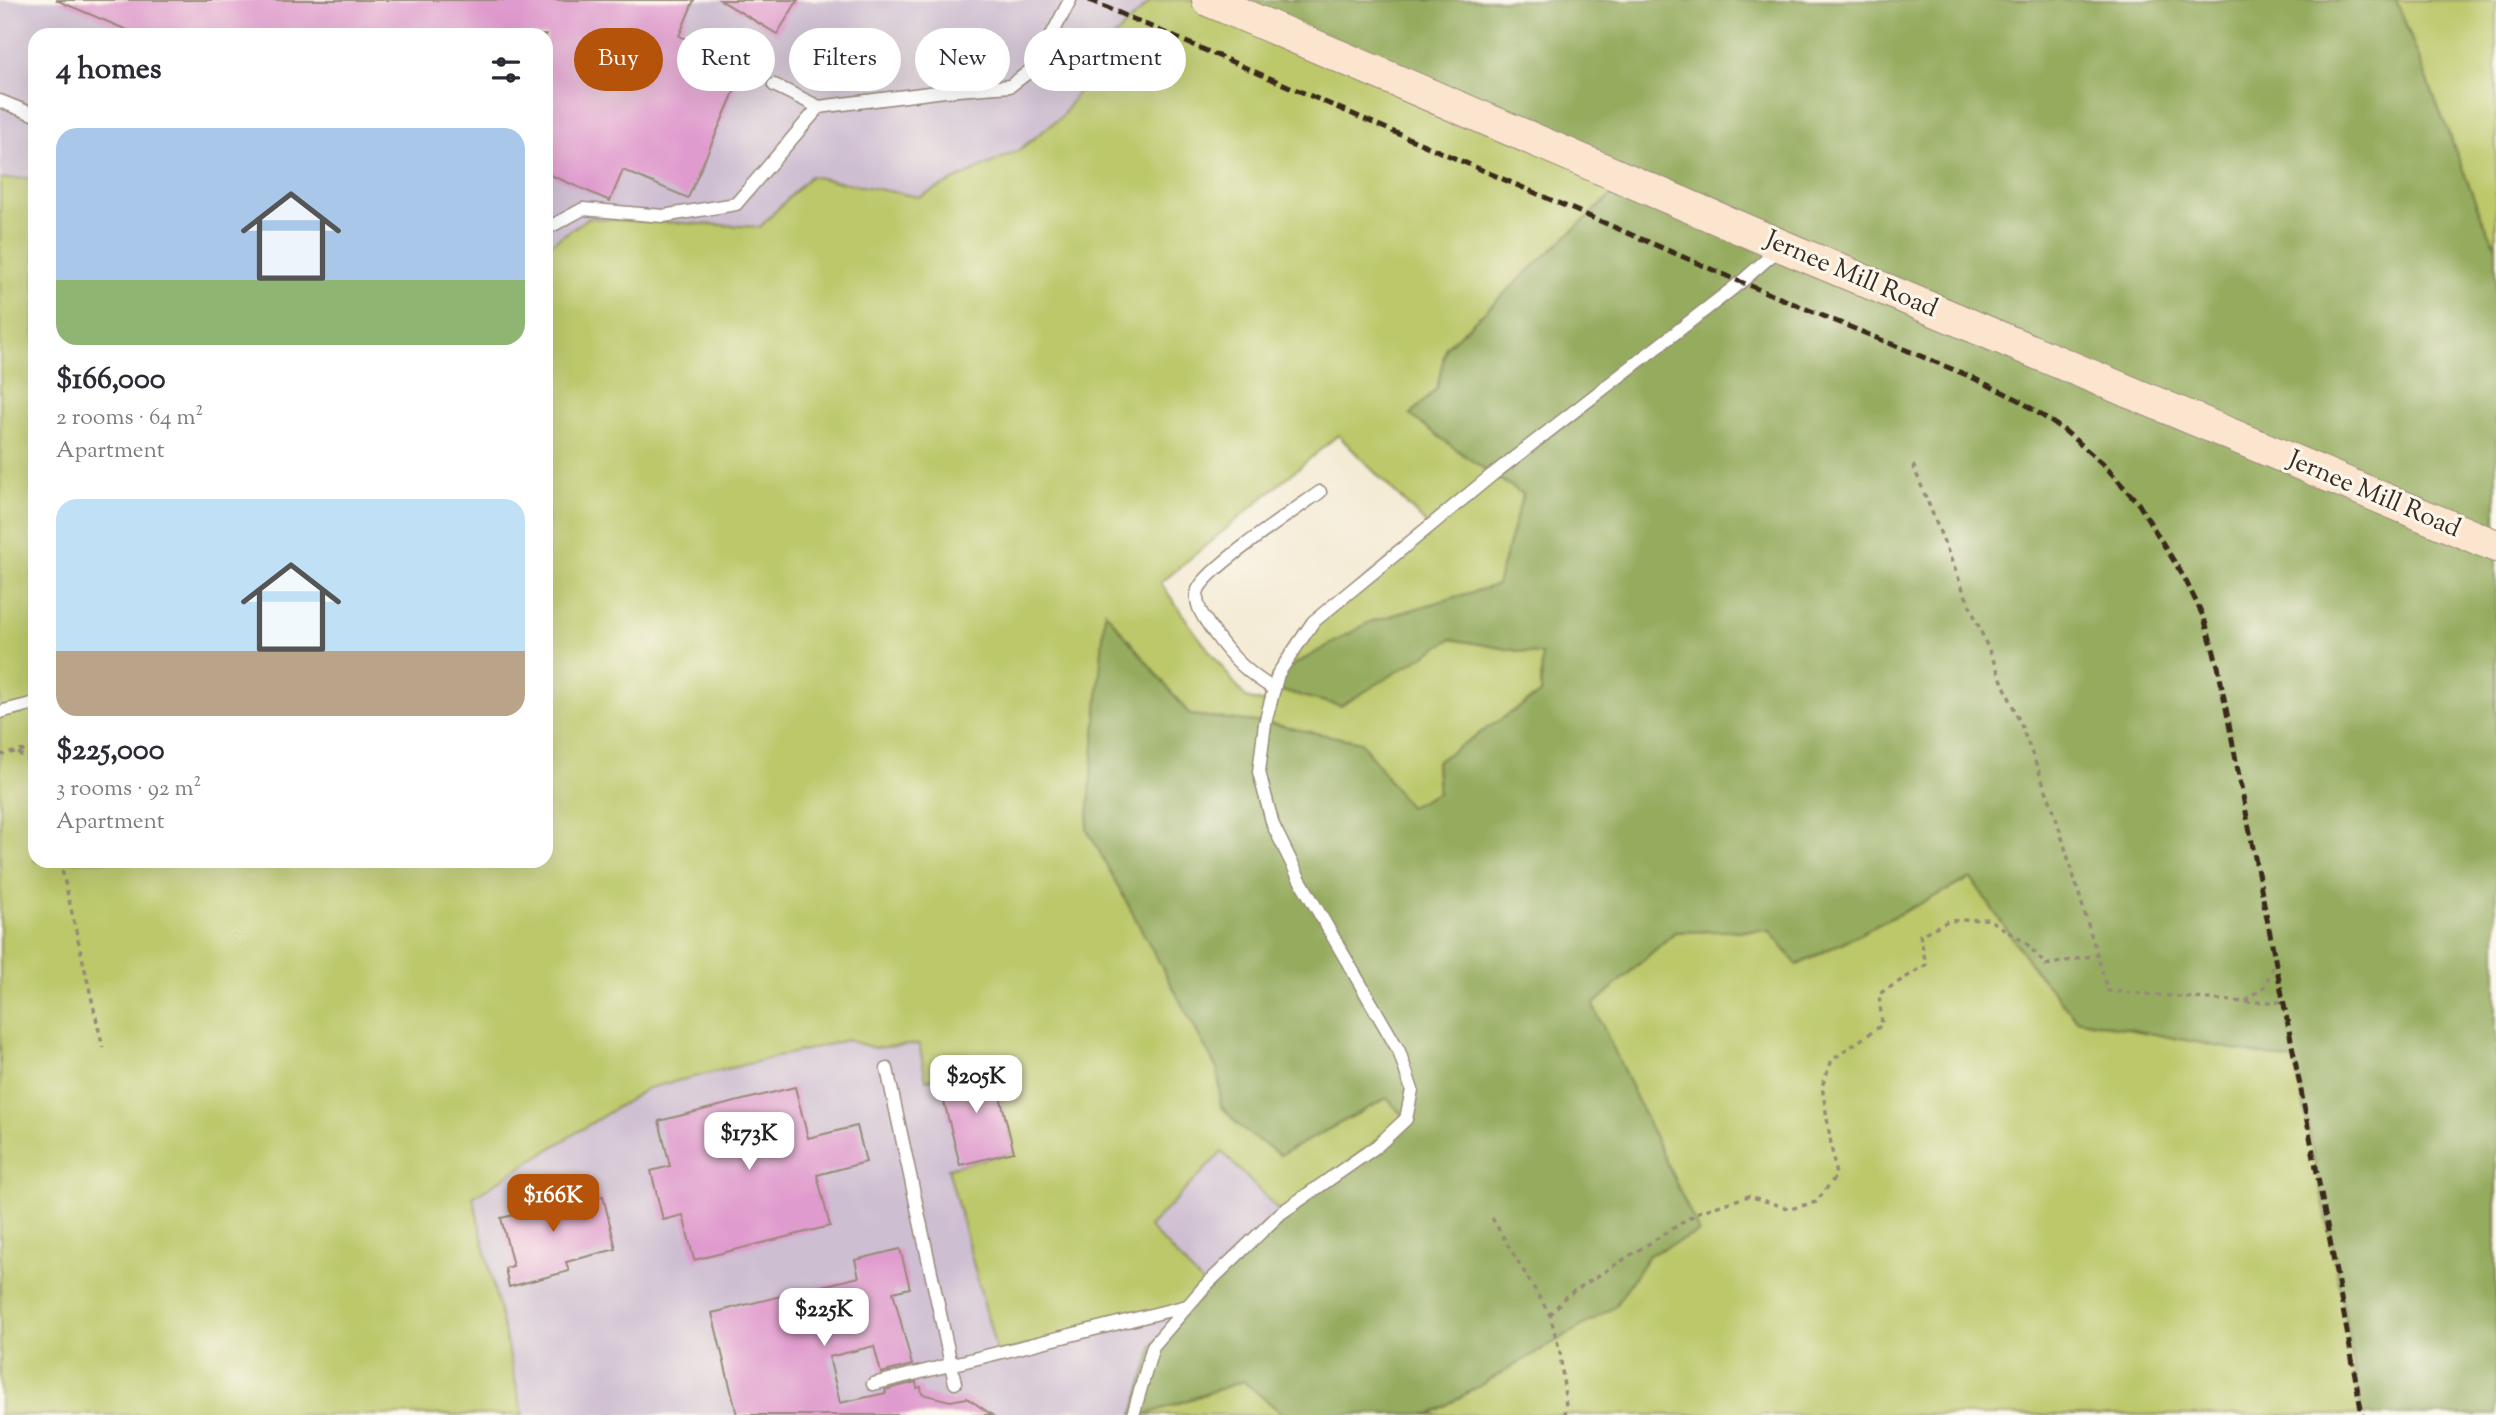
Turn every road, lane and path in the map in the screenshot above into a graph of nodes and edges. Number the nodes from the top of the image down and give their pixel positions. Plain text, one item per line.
1 (1070, 0) edge
2 (1208, 0) edge
3 (775, 85) edge
4 (0, 101) edge
5 (819, 107) junction
6 (28, 112) edge
7 (553, 225) edge
8 (1782, 246) junction
9 (1913, 465) dead end
10 (1320, 492) dead end
11 (2496, 546) edge
12 (1275, 689) junction
13 (28, 705) edge
14 (0, 712) edge
15 (28, 750) edge
16 (18, 753) junction
17 (0, 755) edge
18 (28, 759) edge
19 (62, 868) edge
20 (2096, 954) junction
21 (2274, 964) dead end
22 (2245, 1002) junction
23 (2282, 1002) dead end
24 (103, 1048) dead end
25 (887, 1069) dead end
26 (1492, 1218) dead end
27 (1188, 1306) junction
28 (1550, 1315) junction
29 (951, 1365) junction
30 (955, 1383) dead end
31 (873, 1384) dead end
32 (1133, 1415) edge
33 (1565, 1415) edge

1 - 5 lane
2 - 8 street, Jernee Mill Road
3 - 5 lane
4 - 6 lane
5 - 7 lane
8 - 11 street, Jernee Mill Road
8 - 12 lane
9 - 20 path
10 - 12 lane
12 - 27 lane
13 - 14 lane
15 - 16 path
16 - 17 path
16 - 18 path
19 - 24 path
20 - 22 path
20 - 28 path
21 - 22 path
22 - 23 path
25 - 29 lane
26 - 28 path
27 - 29 lane
27 - 32 lane
28 - 33 path
29 - 30 lane
29 - 31 lane

